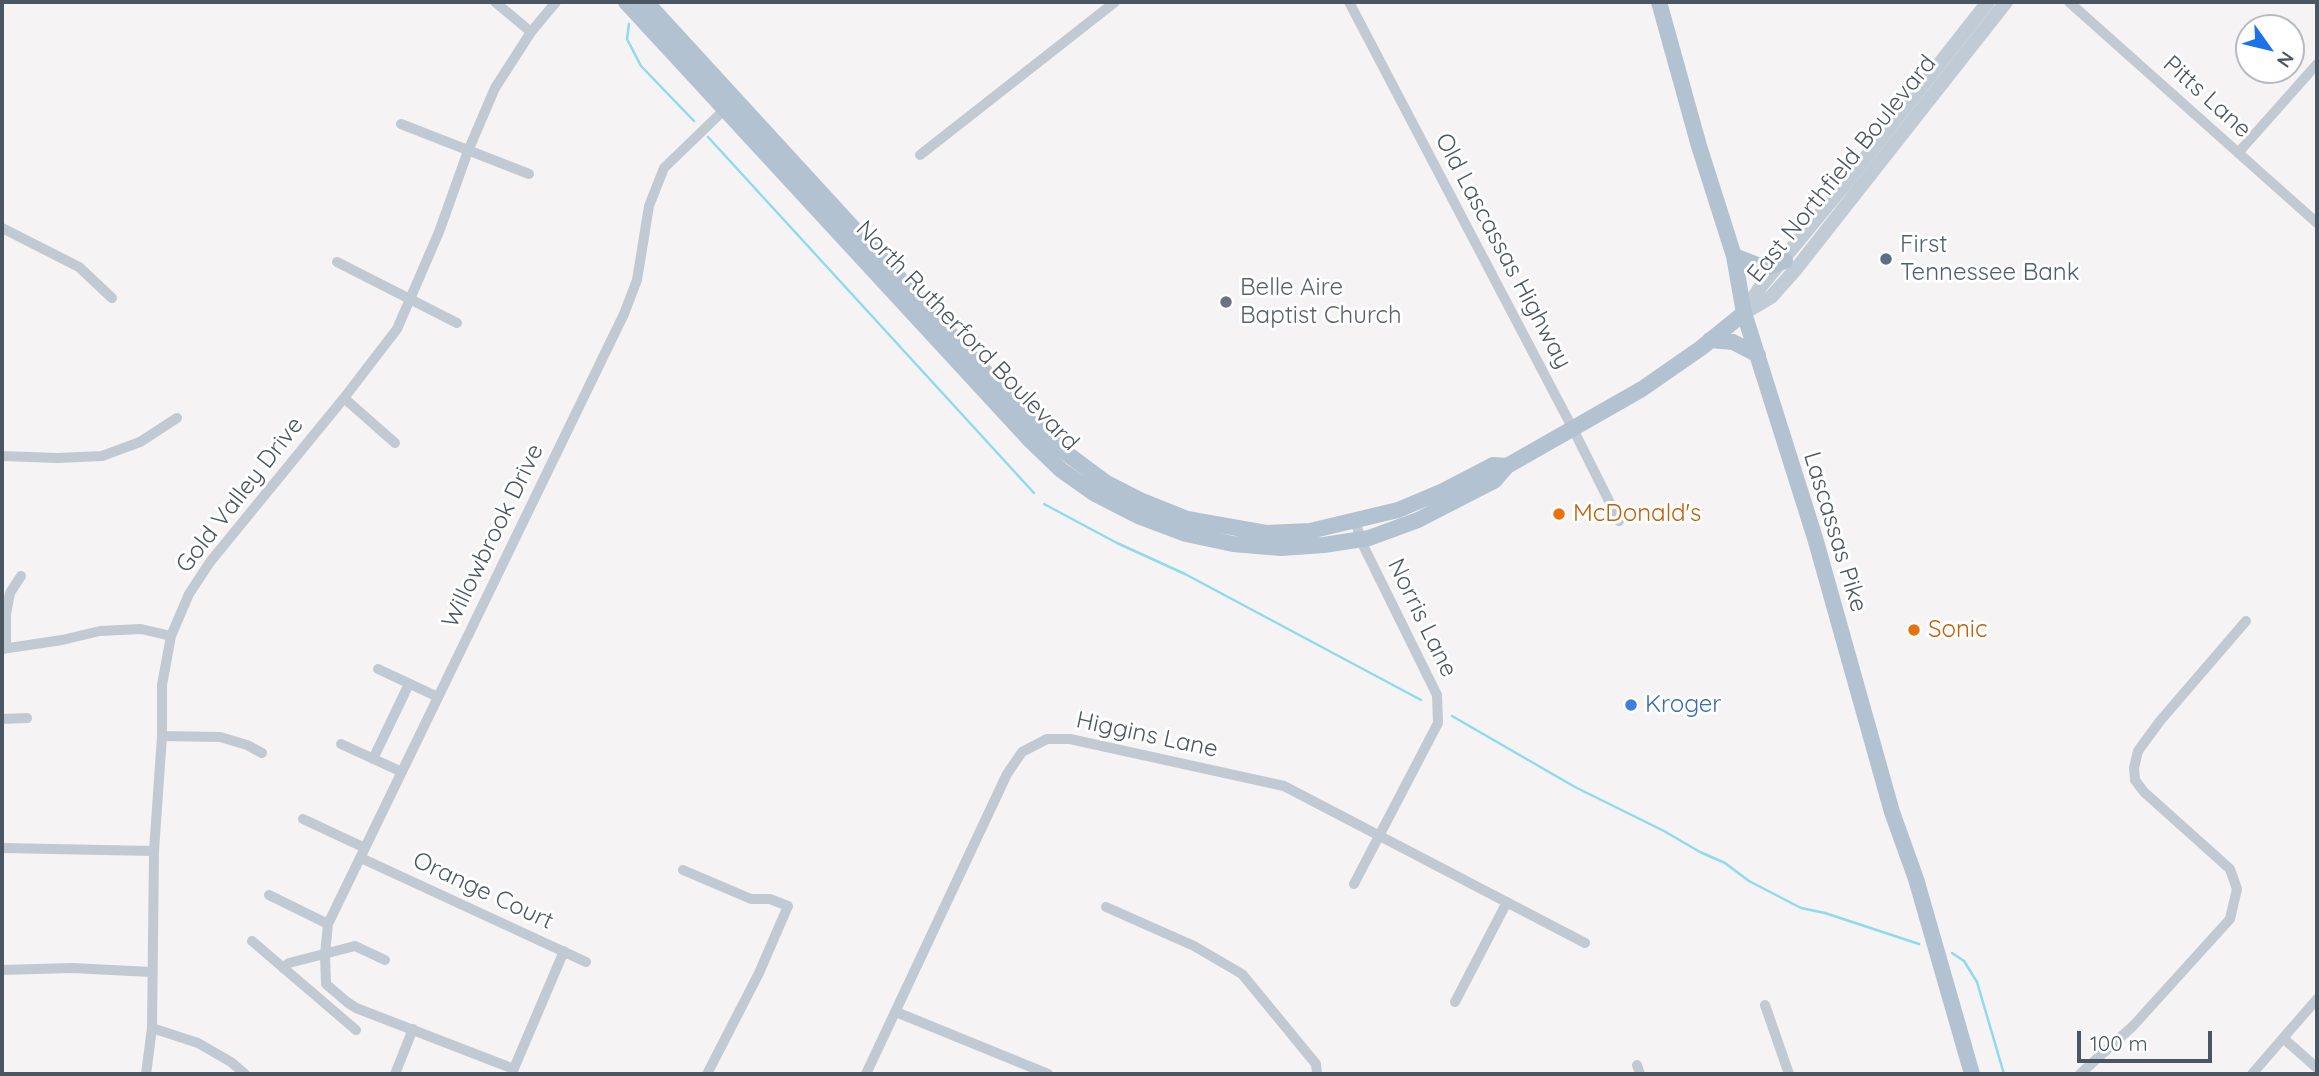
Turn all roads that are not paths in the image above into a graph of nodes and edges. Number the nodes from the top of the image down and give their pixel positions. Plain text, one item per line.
1 (495, 2) edge
2 (556, 2) edge
3 (626, 2) edge
4 (646, 2) edge
5 (1115, 2) edge
6 (1349, 2) edge
7 (1659, 2) edge
8 (1988, 2) edge
9 (2006, 2) edge
10 (2069, 2) edge
11 (531, 32) junction
12 (2317, 64) edge
13 (1939, 76) junction
14 (724, 110) junction
15 (401, 124) dead end
16 (468, 150) junction
17 (2238, 153) junction
18 (920, 155) dead end
19 (529, 174) dead end
20 (2317, 223) edge
21 (2, 228) edge
22 (1734, 256) junction
23 (1784, 261) junction
24 (337, 262) dead end
25 (112, 298) dead end
26 (411, 300) junction
27 (1744, 313) junction
28 (457, 323) dead end
29 (1710, 340) junction
30 (1758, 355) junction
31 (344, 398) junction
32 (177, 418) dead end
33 (1573, 429) junction
34 (395, 443) dead end
35 (2, 456) edge
36 (1507, 466) junction
37 (1619, 521) dead end
38 (1356, 522) junction
39 (1360, 539) junction
40 (21, 576) dead end
41 (2246, 621) dead end
42 (172, 636) junction
43 (4, 648) edge
44 (378, 669) dead end
45 (409, 684) junction
46 (438, 697) junction
47 (27, 718) dead end
48 (2, 719) edge
49 (162, 736) junction
50 (341, 744) dead end
51 (262, 752) dead end
52 (373, 759) junction
53 (402, 772) junction
54 (303, 819) dead end
55 (1381, 835) junction
56 (2, 848) edge
57 (154, 851) junction
58 (363, 853) junction
59 (683, 870) dead end
60 (1354, 884) dead end
61 (269, 895) dead end
62 (1507, 902) junction
63 (1106, 906) dead end
64 (328, 924) junction
65 (252, 941) dead end
66 (1585, 943) dead end
67 (564, 951) junction
68 (325, 954) junction
69 (385, 960) dead end
70 (586, 962) dead end
71 (283, 968) junction
72 (2, 970) edge
73 (151, 972) junction
74 (2317, 999) edge
75 (1455, 1002) dead end
76 (1765, 1005) dead end
77 (896, 1012) junction
78 (152, 1028) junction
79 (413, 1029) junction
80 (356, 1030) dead end
81 (2283, 1038) junction
82 (2317, 1068) edge
83 (1025, 1070) edge
84 (513, 1072) edge
85 (146, 1074) edge
86 (245, 1074) edge
87 (395, 1074) edge
88 (707, 1074) edge
89 (866, 1074) edge
90 (1048, 1074) edge
91 (1317, 1074) edge
92 (1789, 1074) edge
93 (1972, 1074) edge
94 (2080, 1074) edge
95 (2252, 1074) edge

1 - 11 street
2 - 11 street, Gold Valley Drive
3 - 14 main road, North Rutherford Boulevard
4 - 38 main road, North Rutherford Boulevard
5 - 18 street
6 - 33 street, Old Lascassas Highway
7 - 22 main road, Lascassas Pike
8 - 13 main road, East Northfield Boulevard
9 - 13 main road, East Northfield Boulevard
10 - 17 street, Pitts Lane
11 - 16 street, Gold Valley Drive
12 - 17 street
13 - 23 main road, East Northfield Boulevard
13 - 27 main road, East Northfield Boulevard
14 - 39 main road, North Rutherford Boulevard
14 - 46 street, Willowbrook Drive
15 - 16 street
16 - 19 street
16 - 26 street, Gold Valley Drive
17 - 20 street, Pitts Lane
21 - 25 street
22 - 23 main road
22 - 27 main road, Lascassas Pike
23 - 27 main road, East Northfield Boulevard
24 - 26 street
26 - 28 street
26 - 31 street, Gold Valley Drive
27 - 29 main road, North Rutherford Boulevard
27 - 30 main road, Lascassas Pike
29 - 30 main road
29 - 33 main road, North Rutherford Boulevard
30 - 93 main road, Lascassas Pike
31 - 34 street
31 - 42 street, Gold Valley Drive
32 - 35 street
33 - 36 main road, North Rutherford Boulevard
33 - 37 street, Old Lascassas Highway
36 - 38 main road, North Rutherford Boulevard
36 - 39 main road, North Rutherford Boulevard
38 - 39 street, Norris Lane
39 - 55 street, Norris Lane
40 - 43 street
41 - 94 street
42 - 43 street
42 - 49 street, Gold Valley Drive
44 - 45 street
45 - 46 street
45 - 52 street
46 - 53 street, Willowbrook Drive
47 - 48 street
49 - 51 street
49 - 57 street, Gold Valley Drive
50 - 52 street
52 - 53 street
53 - 58 street, Willowbrook Drive
54 - 58 street, Orange Court
55 - 60 street, Norris Lane
55 - 62 street, Higgins Lane
55 - 77 street, Higgins Lane
56 - 57 street
57 - 73 street, Gold Valley Drive
58 - 64 street, Willowbrook Drive
58 - 67 street, Orange Court
59 - 88 street
61 - 64 street
62 - 66 street, Higgins Lane
62 - 75 street
63 - 91 street
64 - 68 street, Willowbrook Drive
65 - 71 street
67 - 70 street, Orange Court
67 - 84 street
68 - 69 street
68 - 71 street
68 - 79 street, Willowbrook Drive
71 - 80 street
72 - 73 street
73 - 78 street, Gold Valley Drive
74 - 81 street
76 - 92 street
77 - 83 street
77 - 89 street, Higgins Lane
78 - 85 street, Gold Valley Drive
78 - 86 street
79 - 84 street
79 - 87 street
81 - 82 street
81 - 95 street
83 - 90 street

